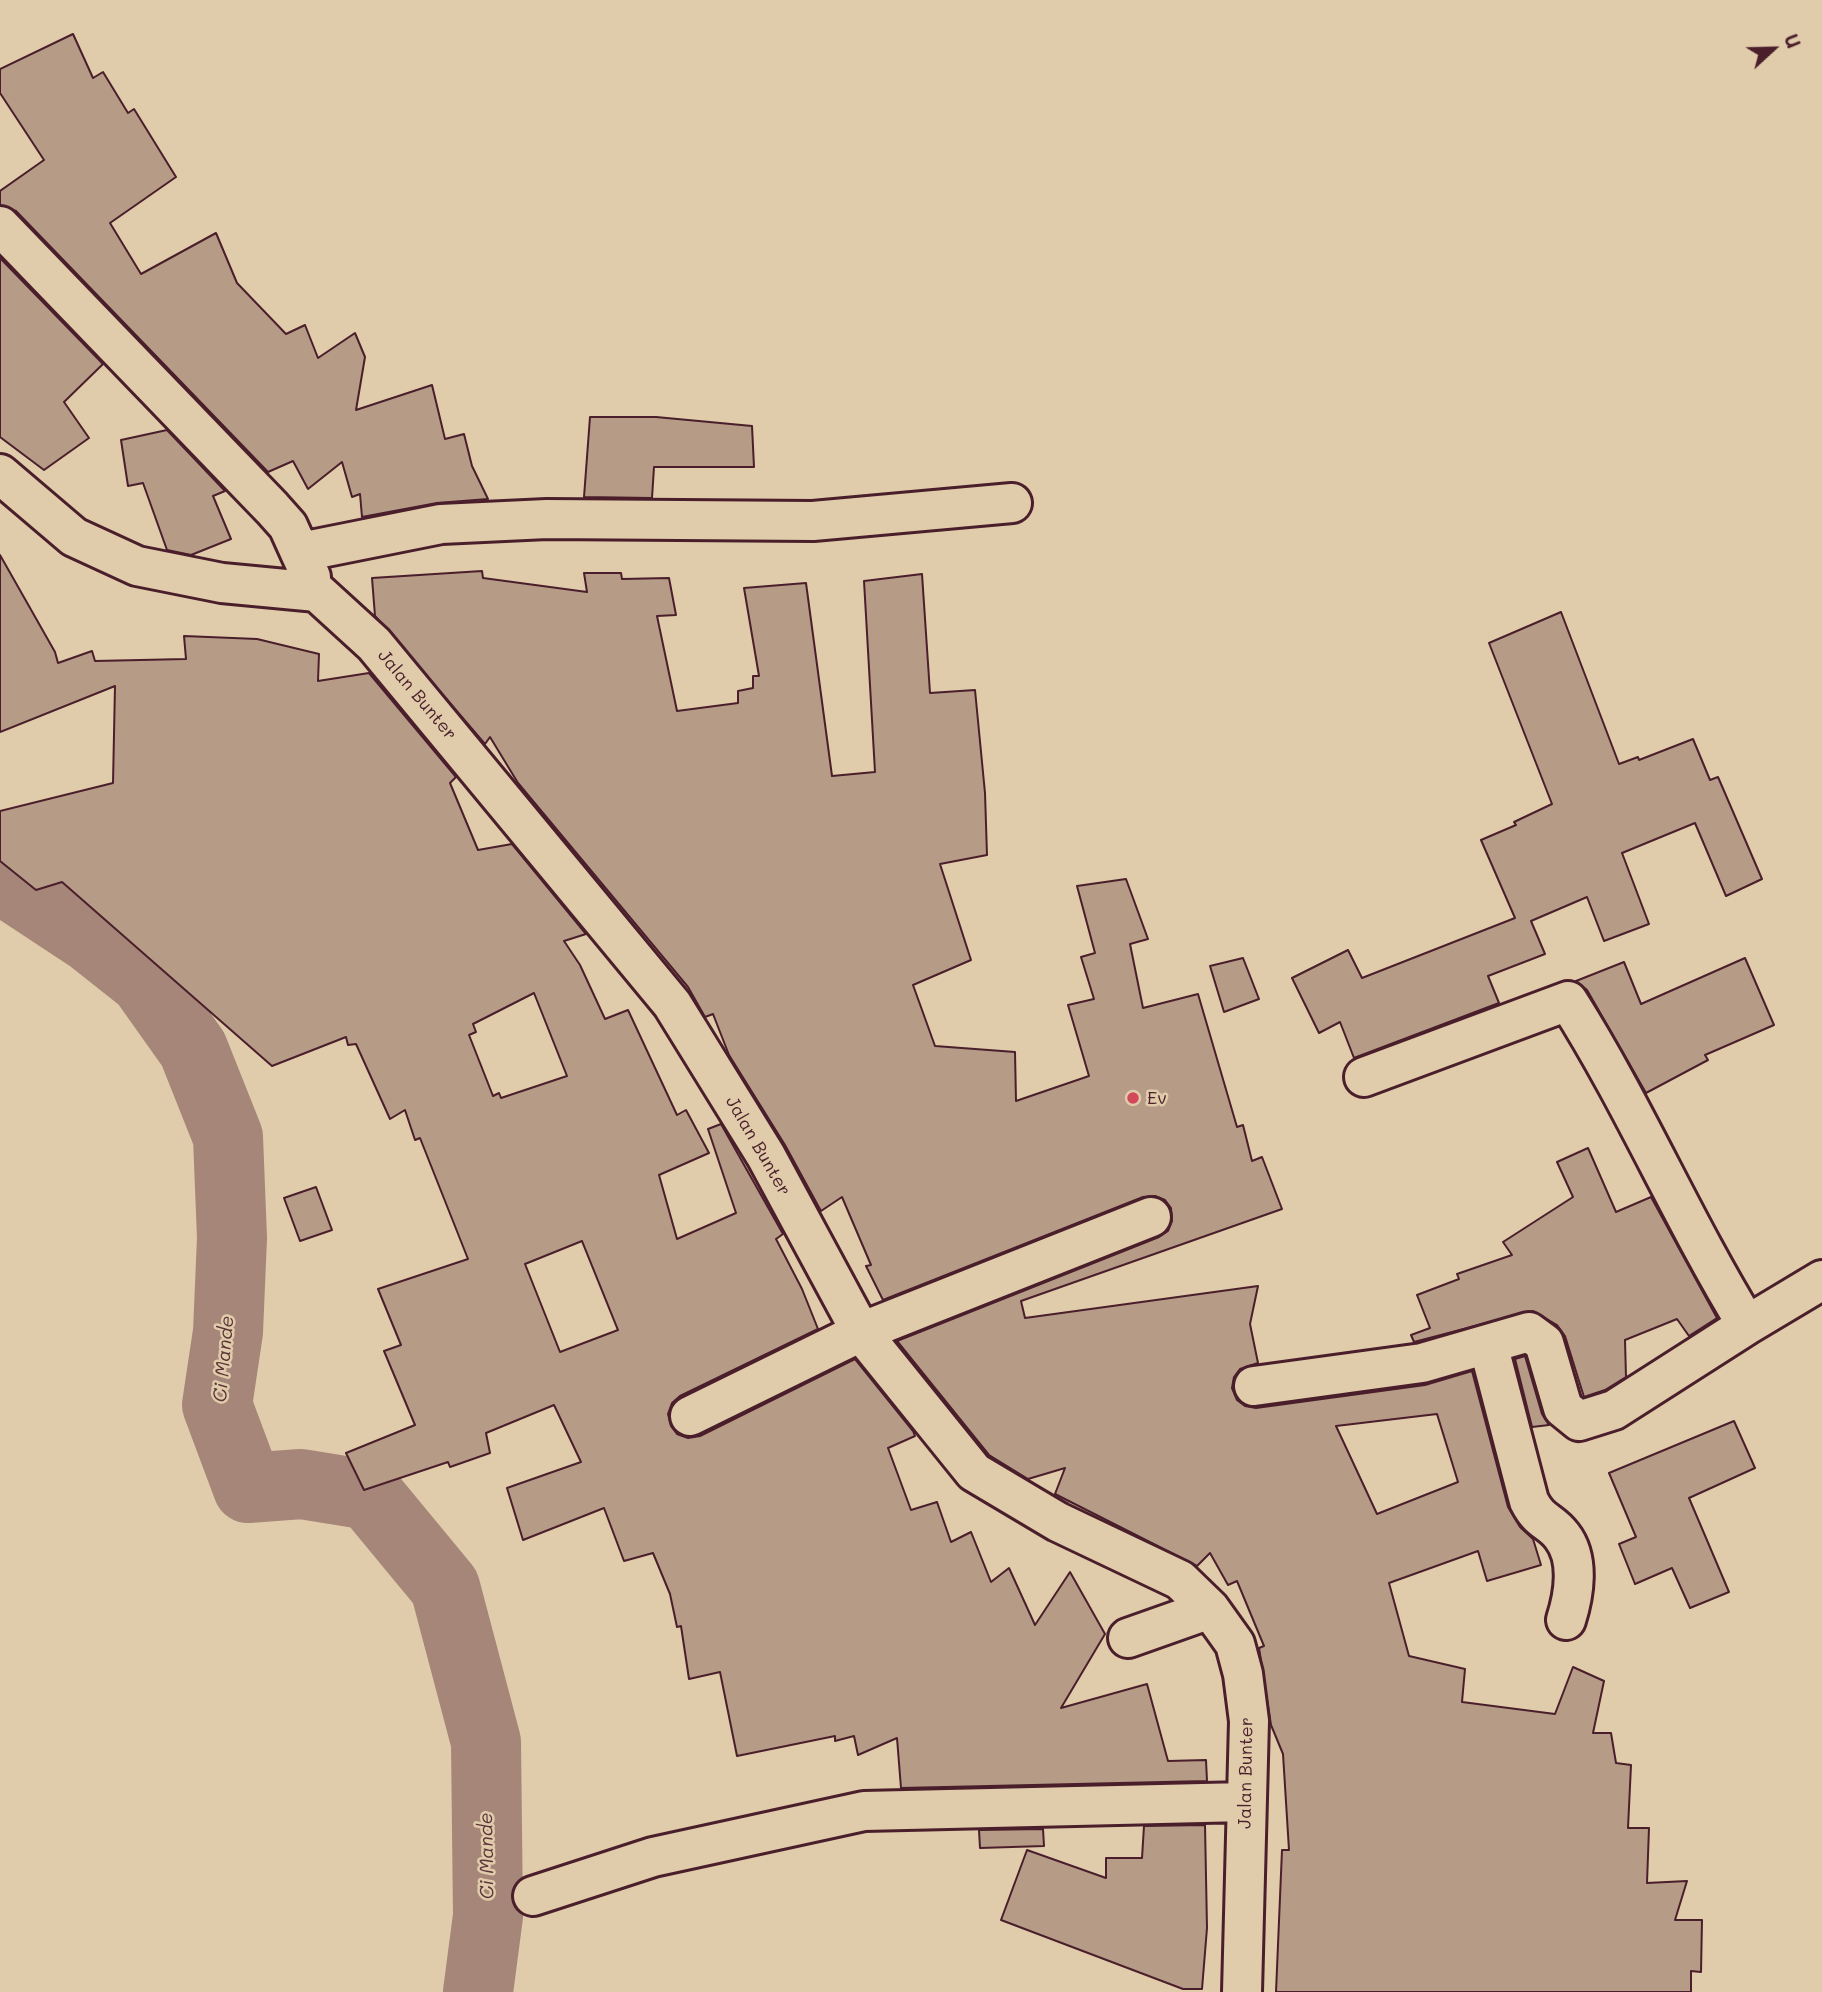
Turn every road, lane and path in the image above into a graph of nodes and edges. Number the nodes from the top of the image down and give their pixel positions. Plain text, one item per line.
1 (0, 226) edge
2 (0, 474) edge
3 (1012, 503) dead end
4 (301, 552) junction
5 (317, 592) junction
6 (1364, 1077) dead end
7 (1151, 1217) dead end
8 (1822, 1280) edge
9 (1747, 1325) junction
10 (861, 1332) junction
11 (1488, 1344) junction
12 (1254, 1386) dead end
13 (690, 1416) dead end
14 (1210, 1609) junction
15 (1566, 1620) dead end
16 (1128, 1638) dead end
17 (1245, 1802) junction
18 (533, 1896) dead end
19 (1242, 1992) edge

1 - 4 street
2 - 5 street
3 - 4 street
4 - 5 street
5 - 10 street, Jalan Bunter
6 - 9 street
7 - 10 street
8 - 9 street
9 - 11 street
10 - 13 street
10 - 14 street, Jalan Bunter
11 - 12 street
11 - 15 street
14 - 16 street
14 - 17 street, Jalan Bunter
17 - 18 street
17 - 19 street, Jalan Bunter

